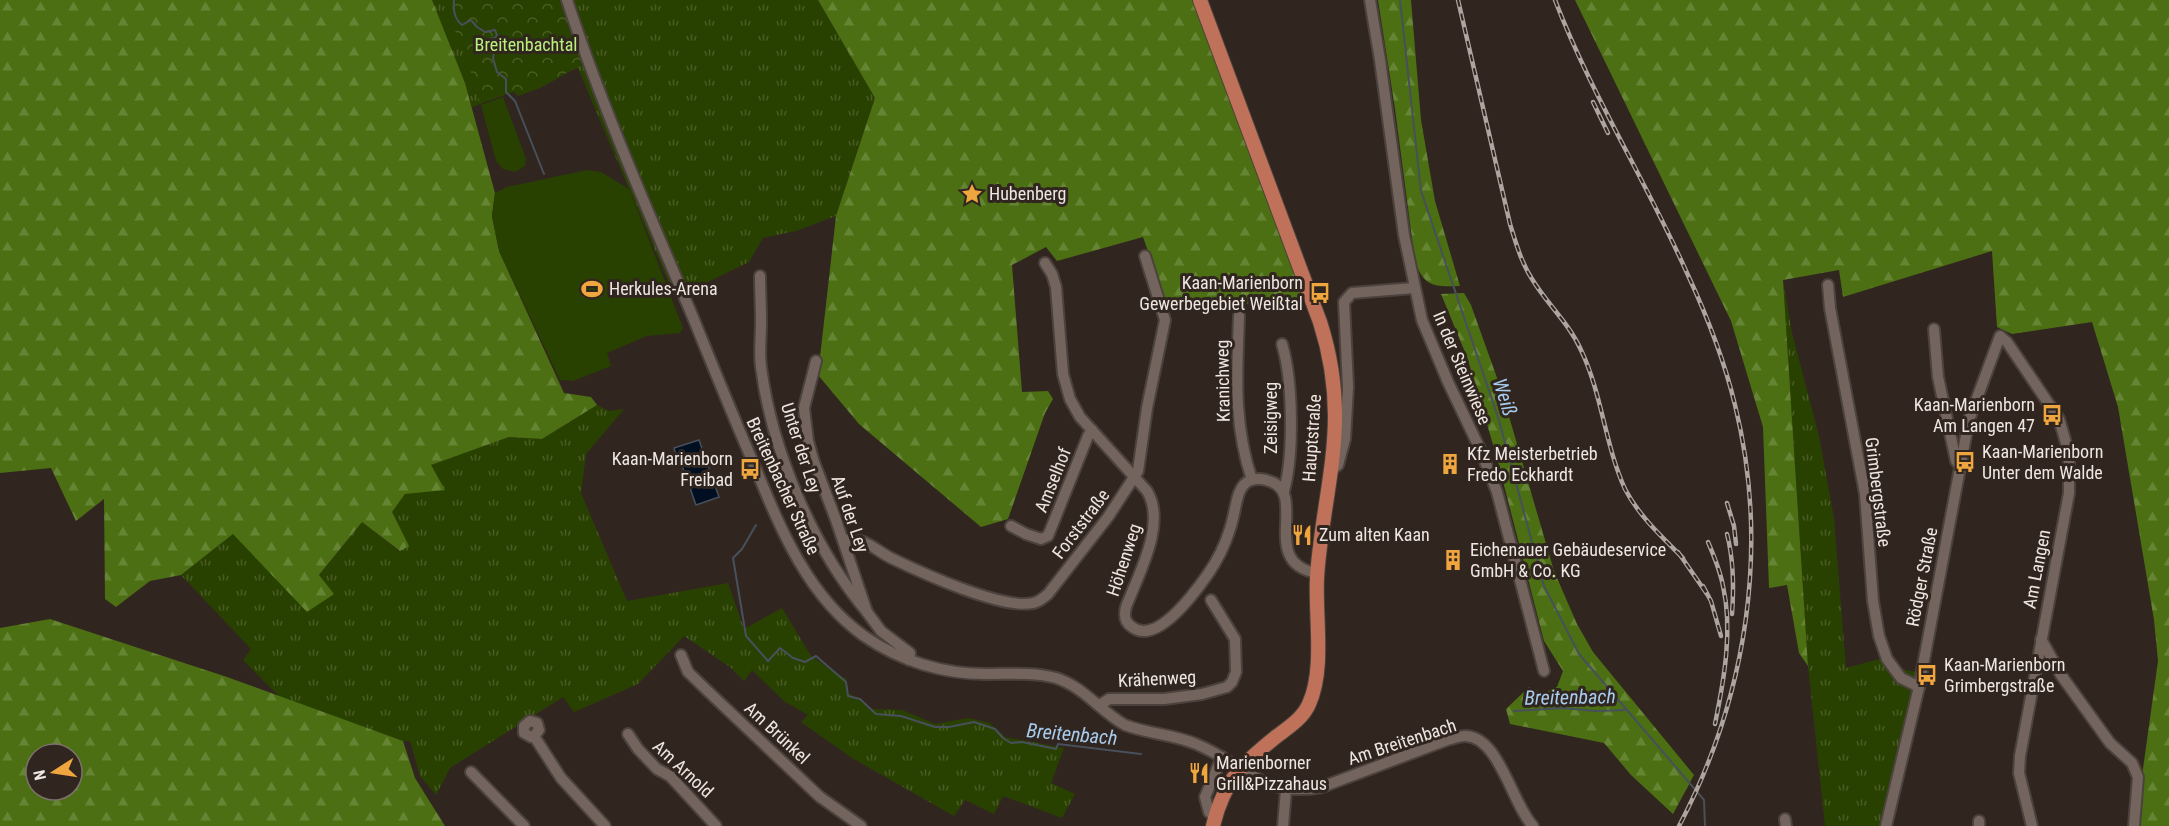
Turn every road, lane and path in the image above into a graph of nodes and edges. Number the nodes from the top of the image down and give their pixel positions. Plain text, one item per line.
1 (567, 0) edge
2 (1200, 0) edge
3 (1370, 0) edge
4 (1145, 256) dead end
5 (1045, 264) dead end
6 (760, 276) dead end
7 (1828, 285) dead end
8 (1414, 288) junction
9 (1239, 316) dead end
10 (1934, 329) dead end
11 (2000, 336) joint
12 (1282, 344) dead end
13 (816, 361) dead end
14 (1092, 430) junction
15 (1960, 466) junction
16 (1330, 471) junction
17 (1134, 478) junction
18 (1252, 480) junction
19 (1284, 491) junction
20 (1011, 526) dead end
21 (843, 540) junction
22 (1317, 573) junction
23 (1210, 600) dead end
24 (867, 612) junction
25 (2041, 639) junction
26 (681, 655) dead end
27 (909, 660) junction
28 (1544, 671) dead end
29 (1919, 687) junction
30 (1100, 705) junction
31 (628, 734) dead end
32 (534, 736) dead end
33 (1222, 757) junction
34 (1240, 767) junction
35 (471, 772) dead end
36 (1286, 790) junction
37 (1214, 821) edge
38 (524, 826) edge
39 (605, 826) edge
40 (716, 826) edge
41 (861, 826) edge
42 (1284, 826) edge
43 (1533, 826) edge
44 (1886, 826) edge
45 (2032, 826) edge
46 (2134, 826) edge

1 - 27 street, Breitenbacher Straße
2 - 16 main road, Hauptstraße
3 - 8 street, In der Steinwiese
4 - 17 street, Forststraße
5 - 14 street, Höhenweg
6 - 24 street, Unter der Ley
7 - 29 street, Grimbergstraße
8 - 16 street
8 - 28 street, In der Steinwiese
9 - 18 street, Kranichweg
10 - 15 street
11 - 15 street, Rödger Straße
11 - 25 street, Am Langen
12 - 19 street, Zeisigweg
13 - 21 street, Auf der Ley
14 - 17 street, Höhenweg
14 - 20 street, Amselhof
15 - 29 street, Rödger Straße
16 - 22 main road, Hauptstraße
17 - 18 street, Höhenweg
17 - 21 street, Forststraße
18 - 19 street
19 - 22 street
21 - 24 street, Auf der Ley
22 - 34 main road, Hauptstraße
23 - 30 street, Krähenweg
24 - 27 street, Auf der Ley
25 - 45 street, Am Langen
25 - 46 street
26 - 41 street, Am Brünkel
27 - 30 street, Breitenbacher Straße
29 - 44 street, Rödger Straße
30 - 33 street, Breitenbacher Straße
31 - 40 street, Am Arnold
32 - 39 street
33 - 34 street, Breitenbacher Straße
33 - 37 street
34 - 36 street, Am Breitenbach
34 - 37 main road, Hauptstraße
35 - 38 street
36 - 42 street
36 - 43 street, Am Breitenbach

